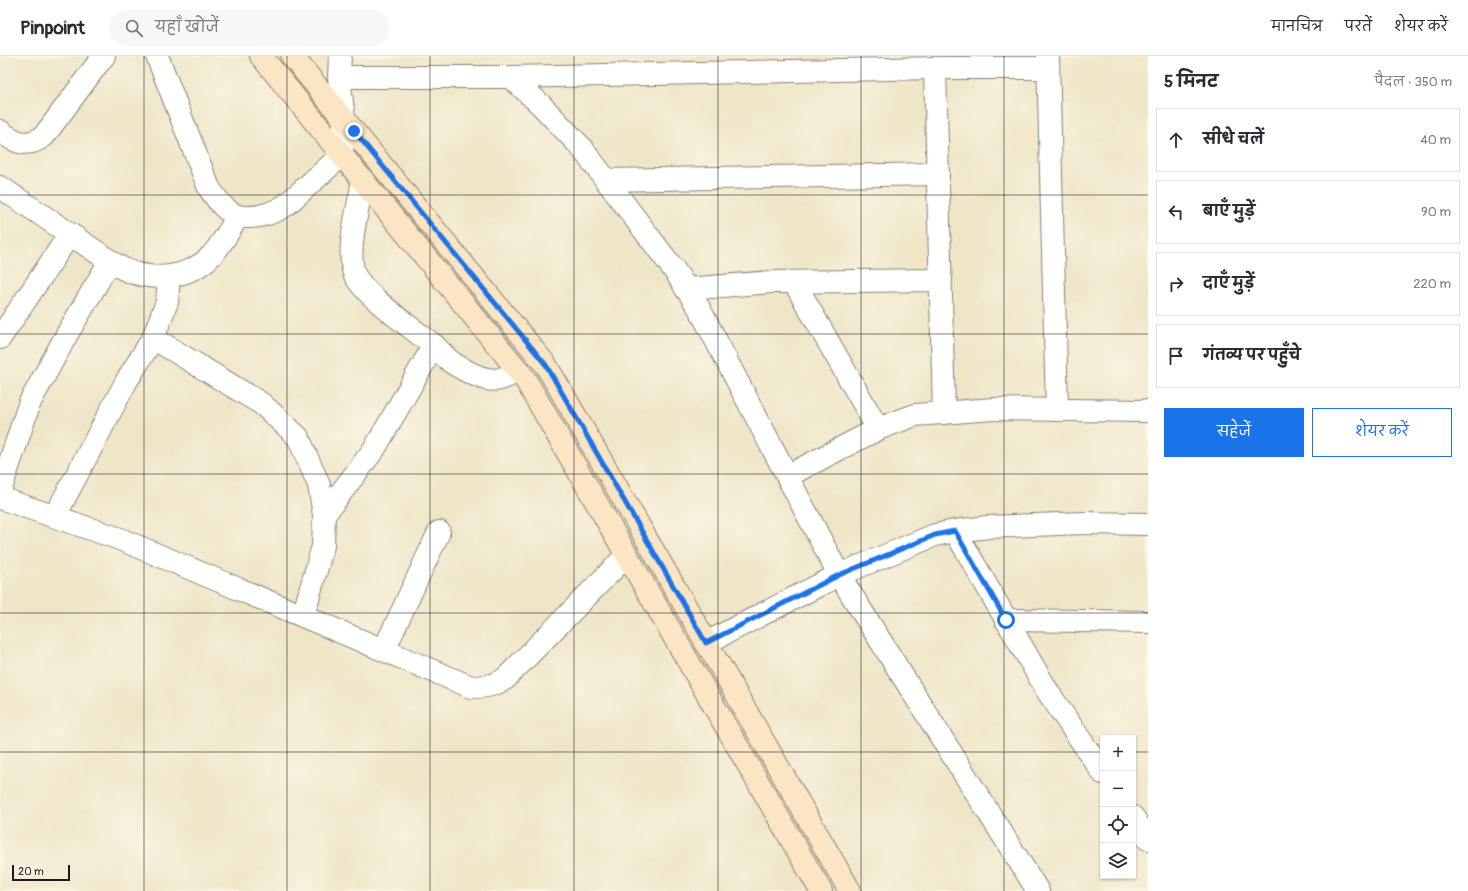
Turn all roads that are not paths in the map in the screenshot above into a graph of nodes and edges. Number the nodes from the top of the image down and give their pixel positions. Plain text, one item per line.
1 (104, 56) edge
2 (157, 56) edge
3 (261, 56) edge
4 (292, 56) edge
5 (1048, 62) edge
6 (339, 66) edge
7 (935, 68) junction
8 (511, 77) junction
9 (344, 118) junction
10 (3, 138) edge
11 (342, 155) junction
12 (938, 174) junction
13 (363, 180) junction
14 (606, 180) junction
15 (0, 187) edge
16 (238, 216) junction
17 (70, 234) junction
18 (110, 261) junction
19 (169, 277) junction
20 (941, 280) junction
21 (794, 282) junction
22 (686, 289) junction
23 (0, 338) edge
24 (153, 338) junction
25 (434, 345) junction
26 (518, 370) junction
27 (1057, 410) junction
28 (1148, 411) edge
29 (944, 413) junction
30 (878, 429) junction
31 (787, 476) junction
32 (0, 491) edge
33 (0, 498) edge
34 (324, 515) junction
35 (55, 516) junction
36 (1148, 524) edge
37 (955, 531) junction
38 (439, 532) dead end
39 (627, 555) junction
40 (839, 575) junction
41 (303, 616) junction
42 (1006, 620) junction
43 (1148, 622) edge
44 (706, 643) junction
45 (384, 650) junction
46 (1102, 771) edge
47 (1136, 821) edge
48 (1148, 839) edge
49 (821, 891) edge
50 (850, 891) edge
51 (1038, 891) edge

1 - 10 street
2 - 16 street
3 - 11 main road
4 - 9 main road
5 - 7 street
5 - 27 street
6 - 8 street
6 - 9 street
7 - 8 street
7 - 12 street
8 - 14 street
9 - 11 street
9 - 44 main road
11 - 13 main road
11 - 16 street
12 - 14 street
12 - 20 street
13 - 25 street
13 - 26 main road
14 - 22 street
15 - 17 street
16 - 19 street
17 - 18 street
17 - 23 street
18 - 19 street
18 - 32 street
19 - 24 street
20 - 21 street
20 - 29 street
21 - 22 street
21 - 30 street
22 - 31 street
24 - 34 street
24 - 35 street
25 - 26 street
25 - 34 street
26 - 39 main road
27 - 28 street
27 - 29 street
29 - 30 street
30 - 31 street
31 - 40 street
33 - 35 street
34 - 41 street
35 - 41 street
36 - 37 street
37 - 40 street
37 - 42 street
38 - 45 street
39 - 45 street
39 - 49 main road
40 - 44 street
40 - 51 street
41 - 45 street
42 - 43 street
42 - 46 street
44 - 50 main road
47 - 48 street

